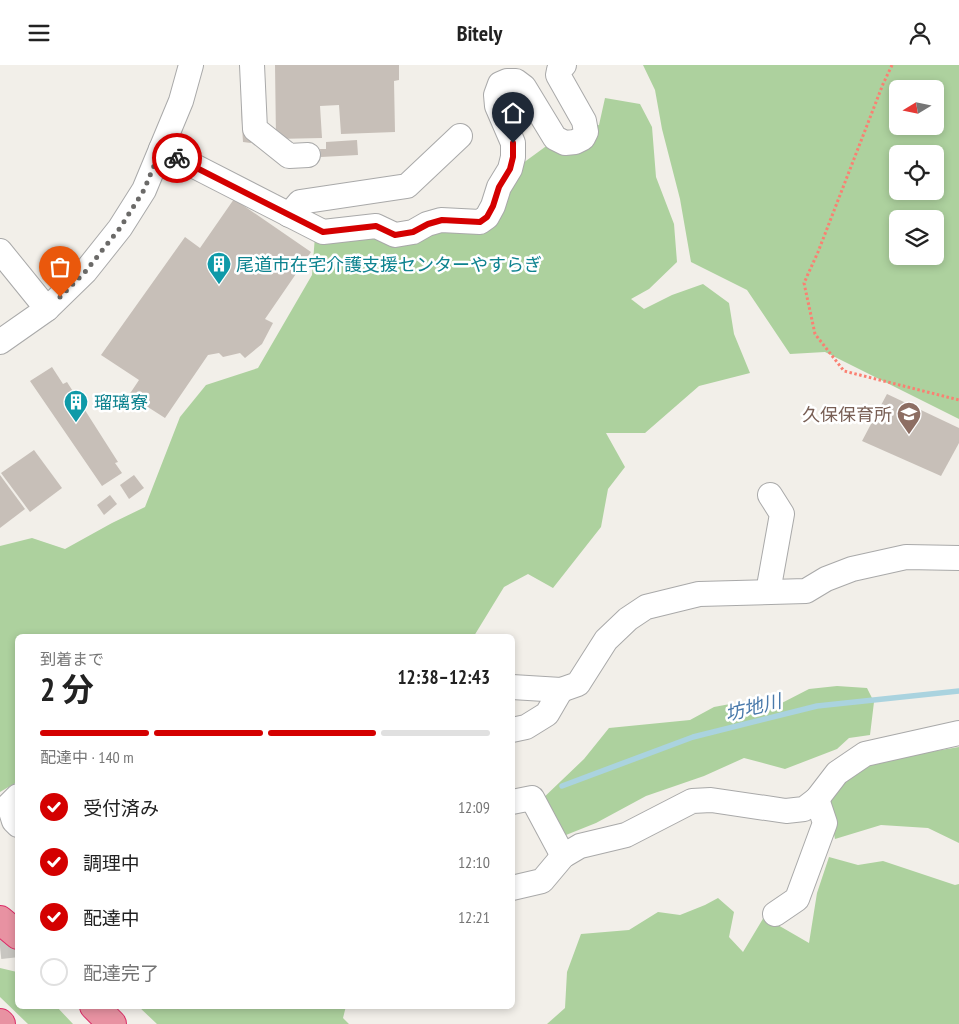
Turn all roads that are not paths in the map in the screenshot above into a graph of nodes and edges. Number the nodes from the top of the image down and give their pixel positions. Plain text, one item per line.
1 (191, 65) edge
2 (252, 65) edge
3 (564, 65) edge
4 (460, 136) dead end
5 (161, 149) junction
6 (308, 155) dead end
7 (289, 215) junction
8 (0, 251) edge
9 (47, 309) junction
10 (0, 342) edge
11 (770, 495) dead end
12 (959, 558) edge
13 (768, 592) junction
14 (515, 687) edge
15 (561, 690) junction
16 (515, 729) edge
17 (959, 733) edge
18 (15, 799) edge
19 (817, 799) junction
20 (515, 801) edge
21 (15, 822) edge
22 (563, 856) junction
23 (515, 887) edge
24 (775, 914) dead end
25 (0, 920) edge
26 (15, 932) edge
27 (97, 1009) edge
28 (112, 1024) edge

1 - 5 street
2 - 6 street
3 - 7 street
4 - 7 street
5 - 7 street
5 - 9 street
8 - 9 street
9 - 10 street
11 - 13 street
12 - 13 street
13 - 15 street
14 - 15 street
15 - 16 street
17 - 19 street
18 - 21 street
19 - 22 street
19 - 24 street
20 - 22 street
22 - 23 street
25 - 26 highway
27 - 28 highway

